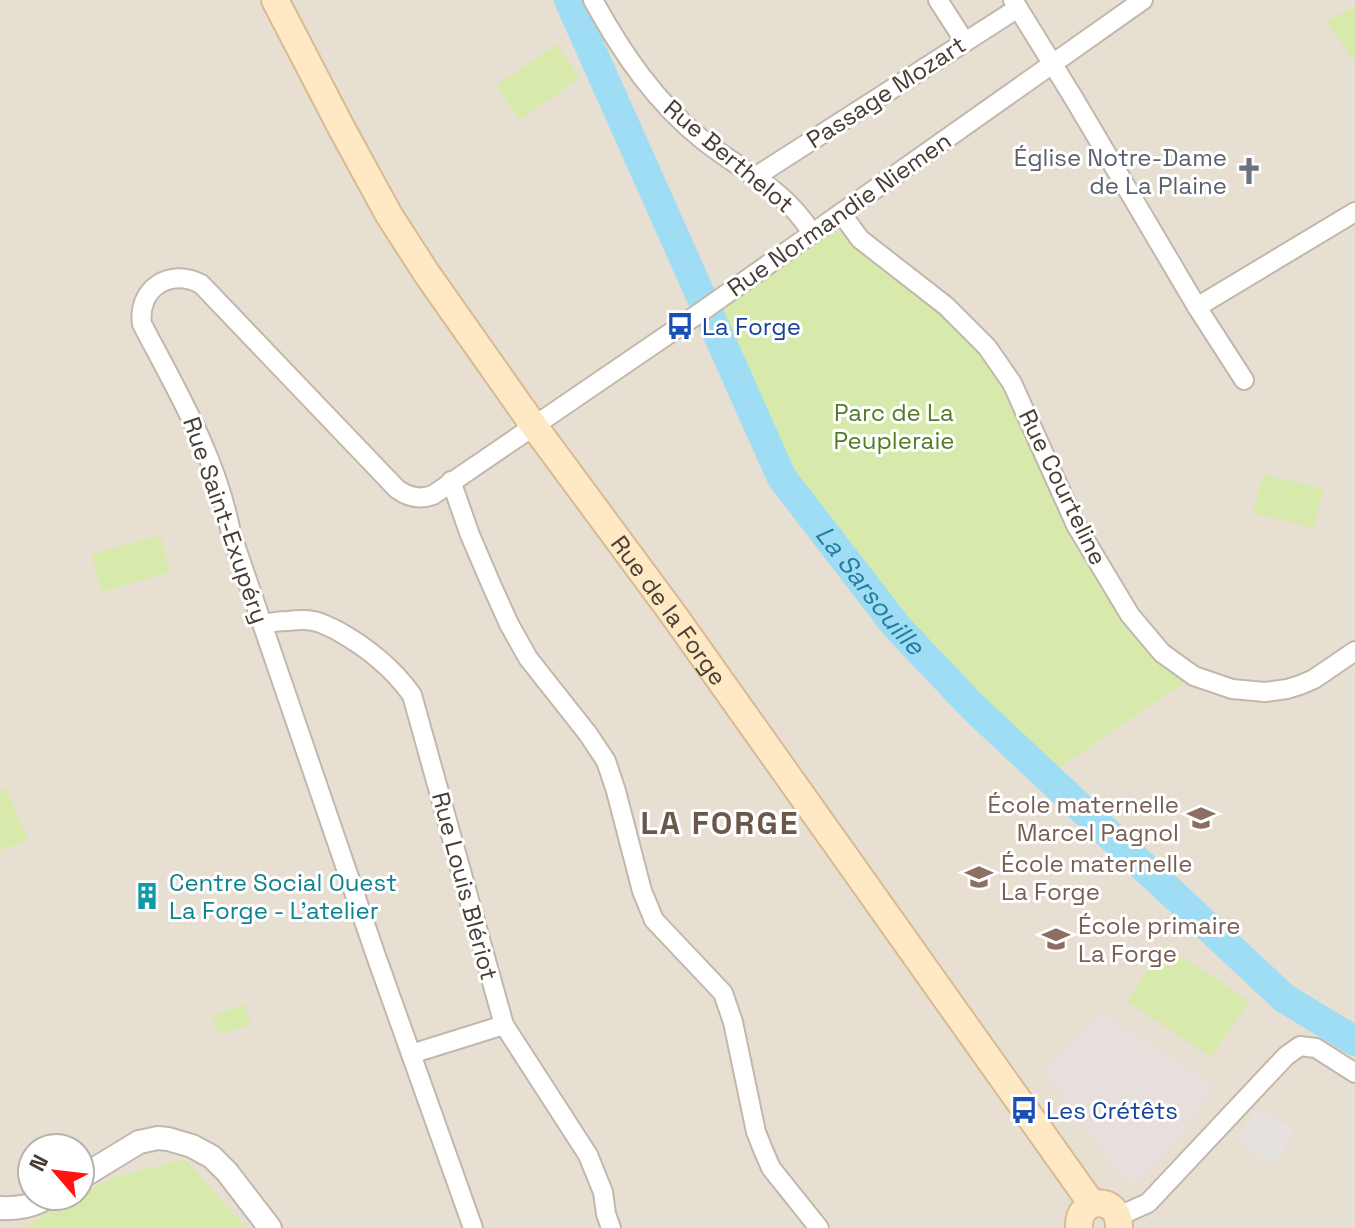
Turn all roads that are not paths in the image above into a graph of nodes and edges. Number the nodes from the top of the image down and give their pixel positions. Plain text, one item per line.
1 (275, 0) edge
2 (593, 0) edge
3 (938, 0) edge
4 (1143, 0) edge
5 (1015, 4) edge
6 (965, 42) junction
7 (1052, 63) junction
8 (755, 177) junction
9 (1355, 212) edge
10 (841, 213) junction
11 (812, 233) junction
12 (1197, 307) junction
13 (1244, 380) dead end
14 (534, 426) junction
15 (451, 481) junction
16 (263, 625) junction
17 (1355, 651) edge
18 (504, 1025) junction
19 (411, 1054) junction
20 (1355, 1073) edge
21 (96, 1168) edge
22 (1092, 1204) junction
23 (1119, 1222) edge
24 (270, 1228) edge
25 (473, 1228) edge
26 (611, 1228) edge
27 (819, 1228) edge
28 (1079, 1228) edge

1 - 14 main road, Rue de la Forge
2 - 8 street, Rue Berthelot
3 - 6 street
4 - 7 street, Rue Normandie Niemen
5 - 6 street, Passage Mozart
5 - 7 street
6 - 8 street, Passage Mozart
7 - 10 street, Rue Normandie Niemen
7 - 12 street
8 - 11 street, Rue Berthelot
9 - 12 street
10 - 11 street, Rue Normandie Niemen
10 - 17 street, Rue Courteline
11 - 14 street, Rue Normandie Niemen
12 - 13 street
14 - 15 street, Rue Saint-Exupéry
14 - 22 main road, Rue de la Forge
15 - 16 street, Rue Saint-Exupéry
15 - 27 street
16 - 18 street, Rue Louis Blériot
16 - 19 street, Rue Saint-Exupéry
18 - 19 street
18 - 26 street, Rue Louis Blériot
19 - 25 street, Rue Saint-Exupéry
20 - 23 street
21 - 24 street
22 - 23 main road
22 - 28 main road

